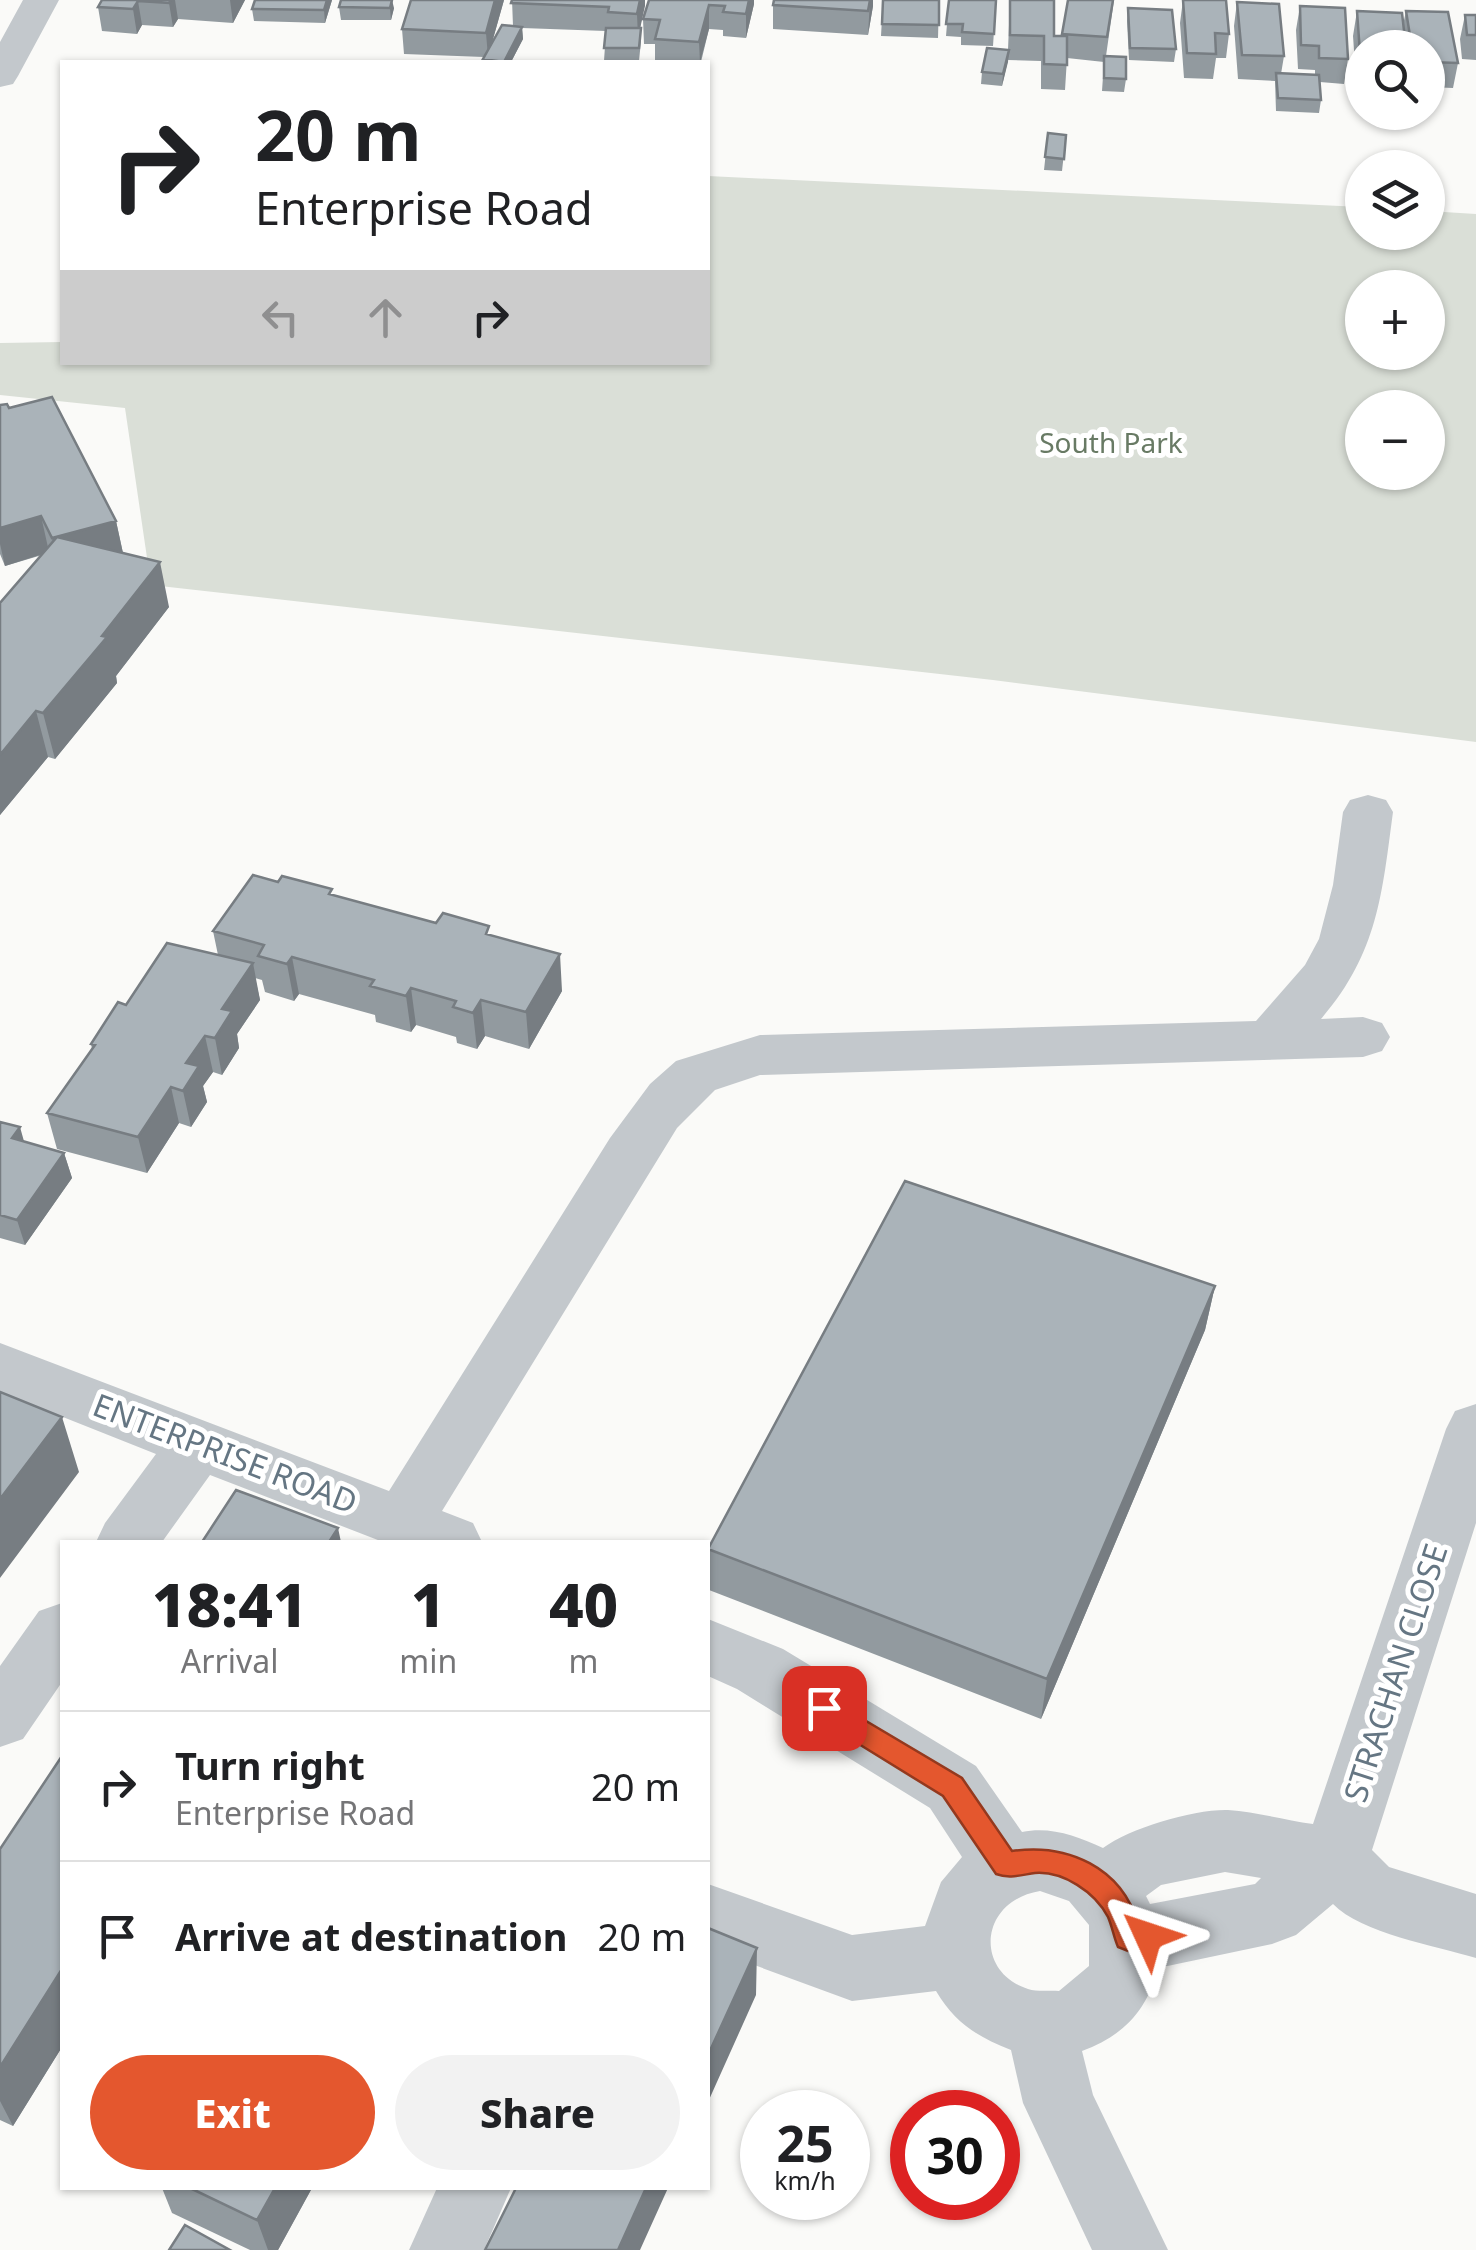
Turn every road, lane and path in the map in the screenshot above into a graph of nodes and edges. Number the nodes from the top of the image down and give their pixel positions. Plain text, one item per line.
1 (41, 0) edge
2 (0, 76) edge
3 (1368, 812) dead end
4 (1363, 1037) dead end
5 (1270, 1040) junction
6 (0, 1367) edge
7 (1476, 1429) edge
8 (198, 1444) junction
9 (426, 1532) edge
10 (128, 1540) edge
11 (60, 1634) edge
12 (710, 1648) edge
13 (0, 1718) edge
14 (1335, 1859) junction
15 (1006, 1865) junction
16 (1116, 1913) junction
17 (710, 1917) edge
18 (1476, 1926) edge
19 (956, 1955) junction
20 (1041, 2026) junction
21 (474, 2190) edge
22 (446, 2250) edge
23 (1131, 2250) edge

1 - 2 street
3 - 5 street
4 - 5 street
5 - 9 street
6 - 8 street, ENTERPRISE ROAD
7 - 14 street, STRACHAN CLOSE
8 - 9 street, ENTERPRISE ROAD
8 - 10 street
11 - 13 street
12 - 15 street
14 - 16 street
14 - 18 street
15 - 16 street
15 - 19 street
16 - 20 street
17 - 19 street
19 - 20 street
20 - 23 street
21 - 22 street

